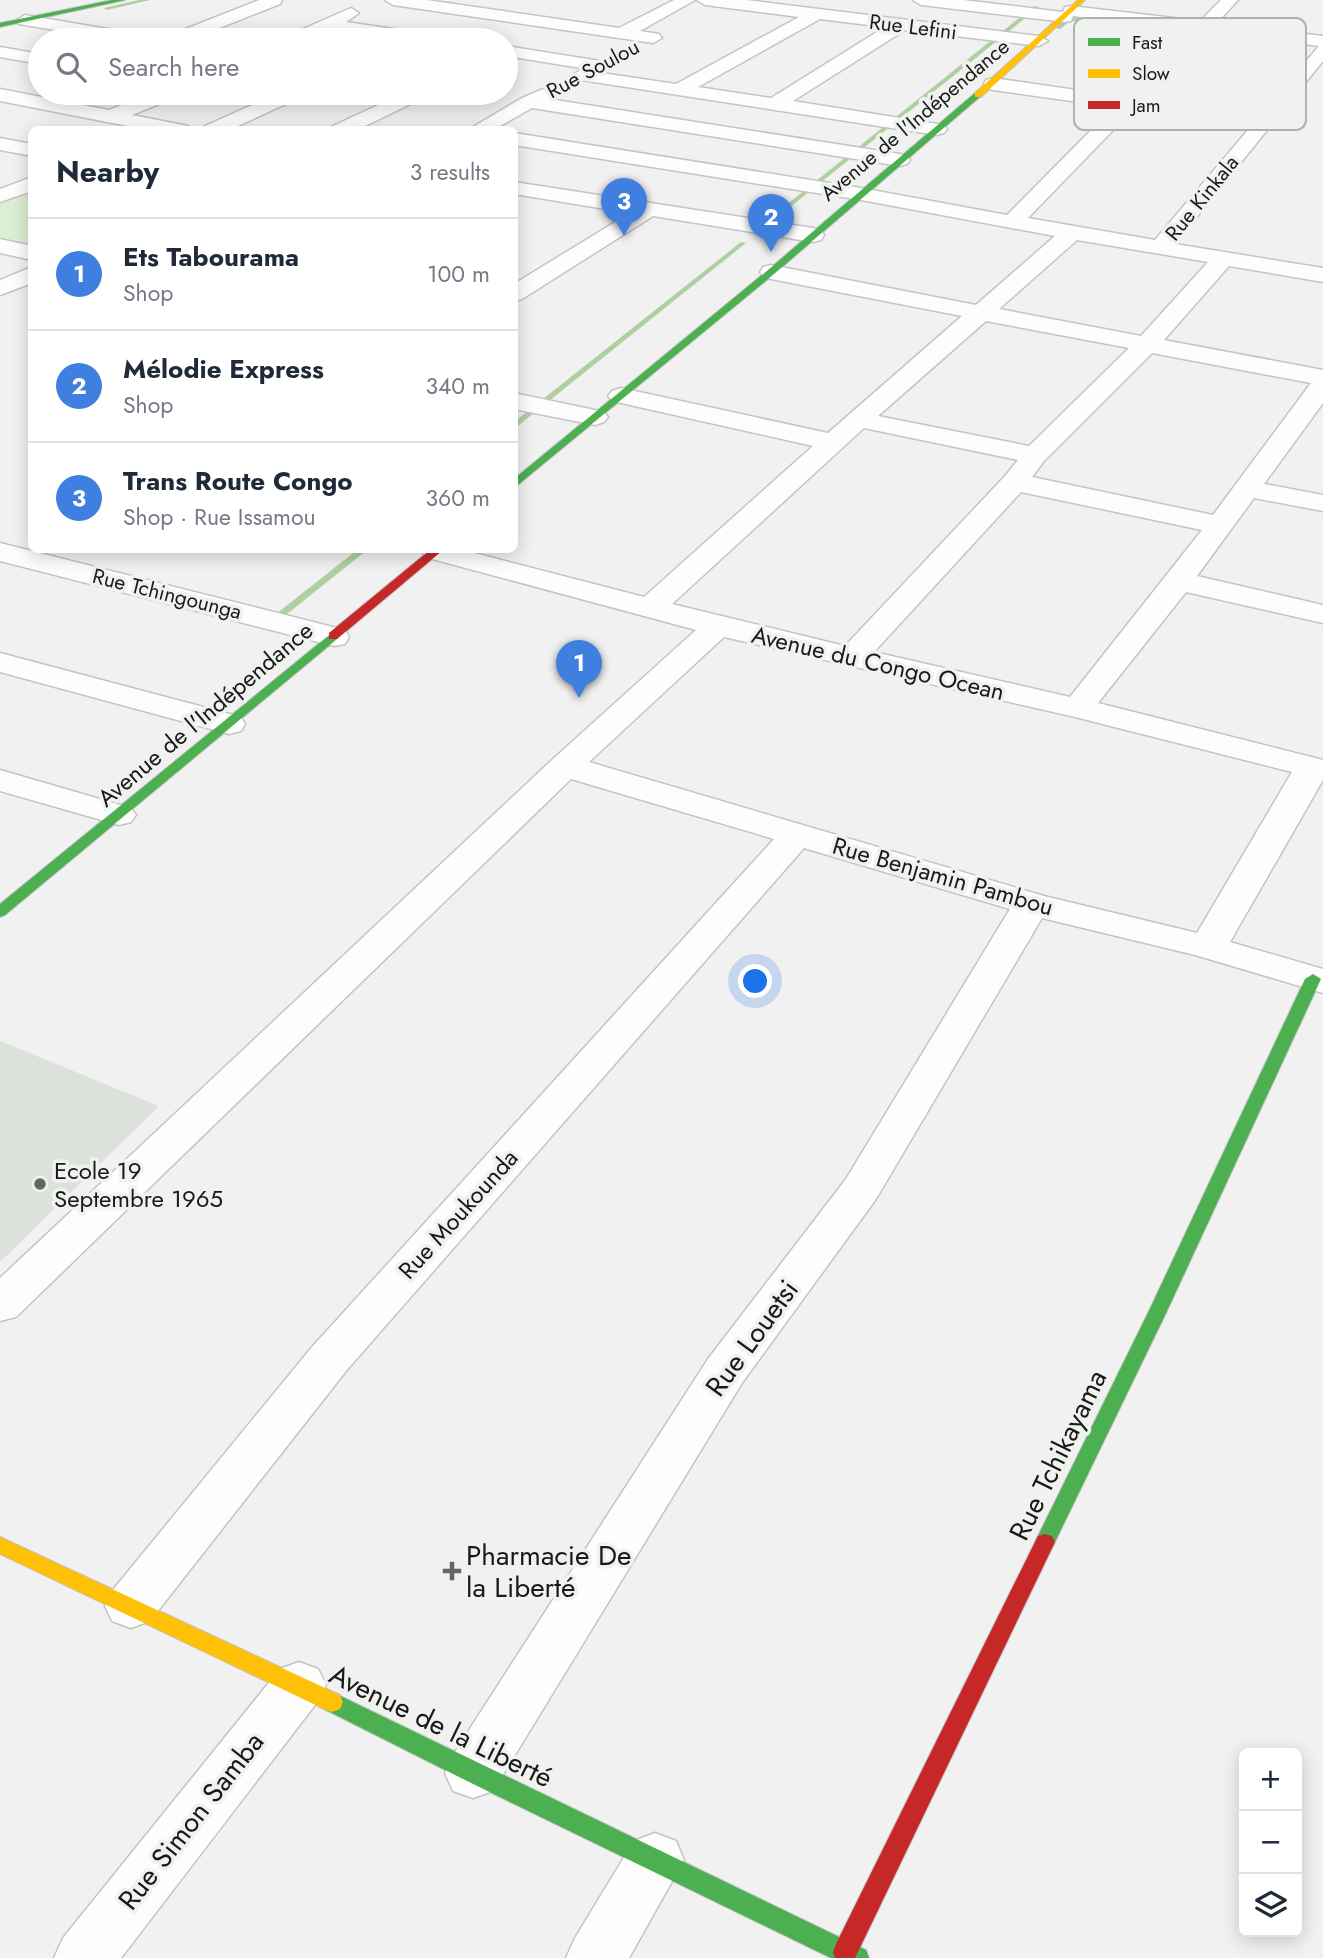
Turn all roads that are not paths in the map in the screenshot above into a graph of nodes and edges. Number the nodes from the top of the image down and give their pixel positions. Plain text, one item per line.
1 (122, 0) edge
2 (274, 0) edge
3 (393, 0) edge
4 (467, 0) edge
5 (687, 0) edge
6 (705, 0) edge
7 (800, 0) edge
8 (921, 0) edge
9 (1230, 0) edge
10 (79, 4) edge
11 (369, 5) dead end
12 (562, 5) dead end
13 (448, 8) junction
14 (1073, 9) edge
15 (779, 10) junction
16 (815, 15) junction
17 (1138, 18) edge
18 (1212, 18) edge
19 (25, 20) junction
20 (530, 20) junction
21 (328, 24) junction
22 (0, 25) edge
23 (900, 25) junction
24 (72, 28) edge
25 (204, 28) edge
26 (319, 28) edge
27 (354, 28) edge
28 (653, 38) junction
29 (1039, 41) junction
30 (1323, 50) edge
31 (0, 52) edge
32 (518, 53) edge
33 (28, 57) edge
34 (600, 66) junction
35 (1306, 71) edge
36 (581, 75) junction
37 (993, 84) junction
38 (679, 90) junction
39 (523, 94) junction
40 (0, 95) edge
41 (1074, 96) edge
42 (518, 98) edge
43 (28, 100) edge
44 (53, 105) edge
45 (139, 105) edge
46 (267, 105) edge
47 (393, 105) edge
48 (509, 105) edge
49 (773, 105) junction
50 (112, 116) junction
51 (155, 126) edge
52 (221, 126) edge
53 (348, 126) edge
54 (482, 126) edge
55 (937, 129) junction
56 (1104, 130) edge
57 (1257, 130) edge
58 (518, 140) edge
59 (0, 144) edge
60 (28, 149) edge
61 (900, 160) junction
62 (28, 185) edge
63 (518, 189) edge
64 (542, 193) junction
65 (3, 194) edge
66 (861, 194) junction
67 (518, 207) edge
68 (647, 211) junction
69 (1012, 222) junction
70 (1073, 233) junction
71 (813, 235) junction
72 (0, 246) edge
73 (1160, 248) junction
74 (28, 252) edge
75 (1223, 259) junction
76 (1321, 271) edge
77 (772, 272) junction
78 (28, 276) edge
79 (0, 288) edge
80 (518, 292) edge
81 (0, 295) edge
82 (28, 300) edge
83 (978, 314) junction
84 (1148, 344) junction
85 (1323, 378) edge
86 (1323, 385) edge
87 (621, 396) junction
88 (518, 402) edge
89 (595, 417) junction
90 (861, 420) junction
91 (833, 442) junction
92 (1035, 455) junction
93 (518, 482) edge
94 (1015, 482) junction
95 (1248, 489) junction
96 (1323, 503) edge
97 (1221, 525) junction
98 (0, 552) edge
99 (432, 553) edge
100 (447, 553) edge
101 (1179, 581) junction
102 (649, 609) junction
103 (1323, 614) edge
104 (718, 626) junction
105 (334, 637) junction
106 (851, 657) junction
107 (0, 662) edge
108 (1077, 708) junction
109 (229, 724) junction
110 (565, 766) junction
111 (1318, 769) edge
112 (0, 780) edge
113 (119, 815) junction
114 (798, 833) junction
115 (1032, 904) junction
116 (0, 912) edge
117 (1208, 947) junction
118 (1318, 980) edge
119 (0, 1305) edge
120 (0, 1545) edge
121 (131, 1606) junction
122 (299, 1685) junction
123 (473, 1773) junction
124 (655, 1860) junction
125 (851, 1955) edge
126 (84, 1958) edge
127 (596, 1958) edge

1 - 10 street
2 - 25 street
3 - 13 street
4 - 13 street
5 - 28 street, Rue Soulou
6 - 15 street, Rue Lefini
7 - 15 street
8 - 14 street
9 - 18 street
10 - 19 street
11 - 21 street
12 - 20 street
13 - 20 street
14 - 17 street
14 - 29 street, Avenue de l'Indépendance
15 - 16 street, Rue Lefini
16 - 23 street, Rue Lefini
16 - 38 street
19 - 22 street
19 - 24 street
20 - 28 street
21 - 26 street
21 - 27 street
23 - 29 street, Rue Lefini
23 - 49 street
28 - 34 street, Rue Soulou
29 - 37 street, Avenue de l'Indépendance
30 - 35 street, Rue Kinkala
31 - 33 street
32 - 34 street
34 - 36 street, Rue Soulou
36 - 38 street
36 - 39 street, Rue Soulou
37 - 41 street
37 - 55 street, Avenue de l'Indépendance
38 - 49 street
39 - 42 street, Rue Soulou
39 - 61 street
40 - 43 street
44 - 50 street
45 - 50 street
46 - 52 street
47 - 53 street
48 - 54 street, Rue Soulou
49 - 55 street
50 - 51 street
55 - 61 street, Avenue de l'Indépendance
56 - 69 street
57 - 73 street, Rue Kinkala
58 - 66 street
59 - 60 street
61 - 66 street, Avenue de l'Indépendance
62 - 65 street
63 - 64 street
64 - 67 street
64 - 68 street
66 - 69 street
66 - 71 street, Avenue de l'Indépendance
68 - 71 street
68 - 80 street
69 - 70 street
70 - 73 street
70 - 83 street
71 - 77 street, Avenue de l'Indépendance
72 - 74 street
73 - 75 street
75 - 76 street
75 - 84 street
77 - 83 street
77 - 87 street, Avenue de l'Indépendance
78 - 79 street
81 - 82 street
83 - 84 street
83 - 90 street
84 - 85 street
84 - 92 street
86 - 95 street
87 - 89 street, Avenue de l'Indépendance
87 - 91 street
88 - 89 street
89 - 93 street, Avenue de l'Indépendance
90 - 91 street
90 - 92 street
91 - 102 street
92 - 94 street
94 - 97 street
94 - 106 street
95 - 96 street
95 - 97 street
97 - 101 street
98 - 105 street, Rue Tchingounga
99 - 105 street, Avenue de l'Indépendance
100 - 102 street, Avenue du Congo Ocean
101 - 103 street
101 - 108 street
102 - 104 street, Avenue du Congo Ocean
104 - 106 street, Avenue du Congo Ocean
104 - 110 street
105 - 109 street, Avenue de l'Indépendance
106 - 108 street, Avenue du Congo Ocean
107 - 109 street
108 - 111 street, Avenue du Congo Ocean
109 - 113 street, Avenue de l'Indépendance
110 - 114 street, Rue Benjamin Pambou
110 - 119 street
111 - 117 street
112 - 113 street
113 - 116 street, Avenue de l'Indépendance
114 - 115 street, Rue Benjamin Pambou
114 - 121 street, Rue Moukounda
115 - 117 street, Rue Benjamin Pambou
115 - 123 street, Rue Louetsi
117 - 118 street, Rue Benjamin Pambou
118 - 125 street, Rue Tchikayama
120 - 121 street, Avenue de la Liberté
121 - 122 street, Avenue de la Liberté
122 - 123 street, Avenue de la Liberté
122 - 126 street, Rue Simon Samba
123 - 124 street, Avenue de la Liberté
124 - 125 street, Avenue de la Liberté
124 - 127 street

